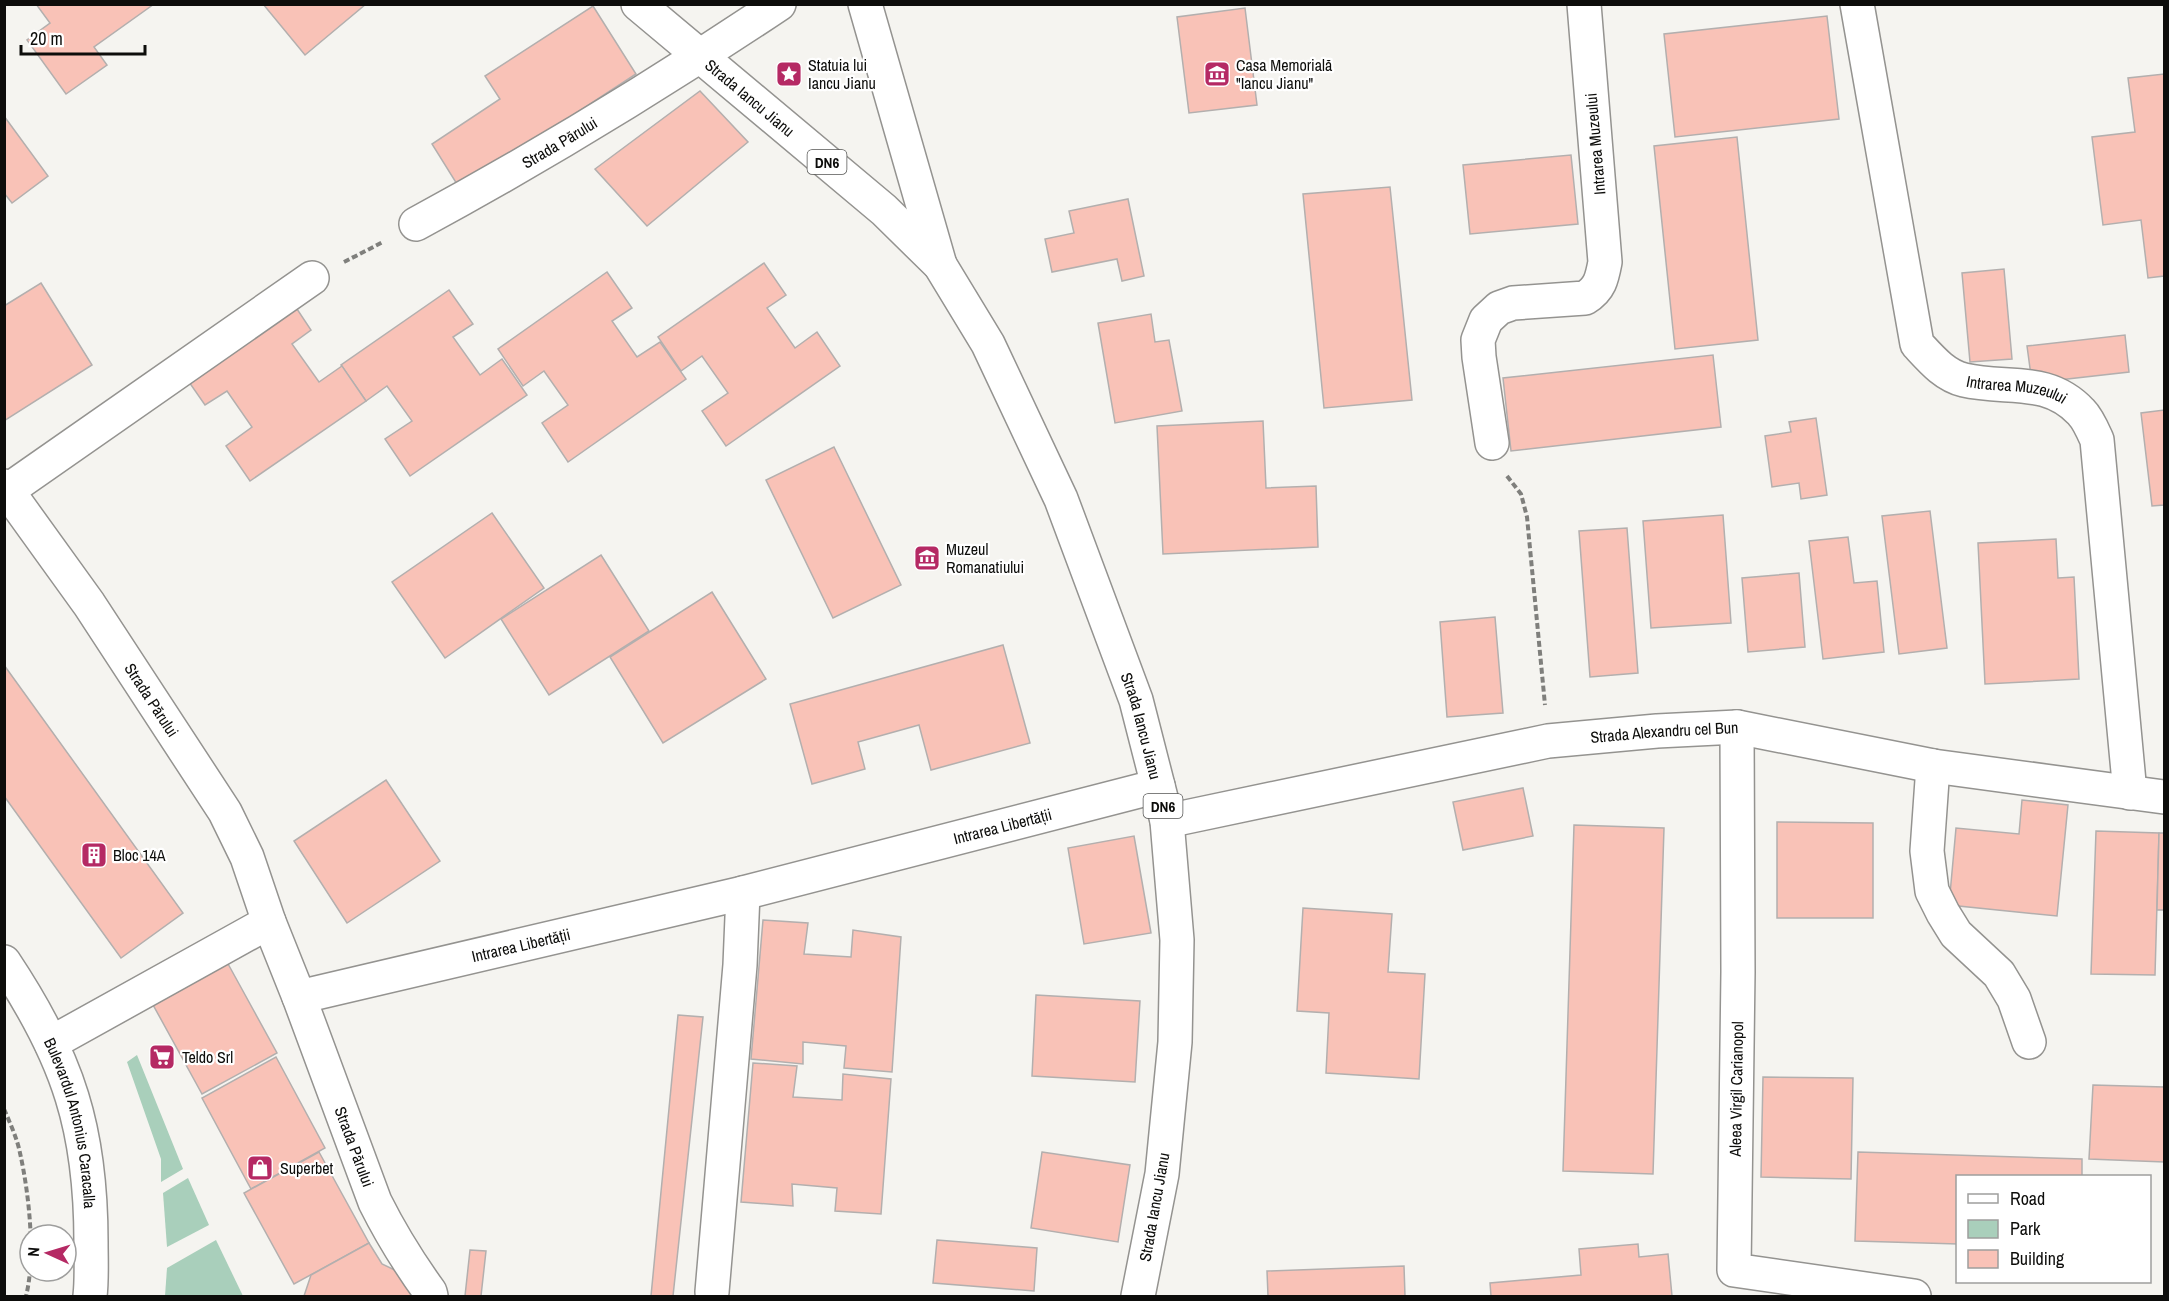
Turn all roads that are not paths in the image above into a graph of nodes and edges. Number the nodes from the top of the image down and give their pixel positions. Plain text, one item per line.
1 (638, 4) edge
2 (779, 4) edge
3 (865, 4) edge
4 (1584, 4) edge
5 (1857, 4) edge
6 (701, 56) junction
7 (416, 225) road end
8 (940, 265) junction
9 (312, 278) road end
10 (1492, 443) road end
11 (6, 490) edge
12 (1737, 727) junction
13 (1933, 766) junction
14 (1158, 786) junction
15 (2130, 793) junction
16 (2164, 797) edge
17 (1167, 821) junction
18 (742, 893) junction
19 (268, 922) junction
20 (4, 962) edge
21 (299, 997) junction
22 (2029, 1042) dead end
23 (51, 1043) junction
24 (712, 1292) dead end
25 (90, 1296) edge
26 (431, 1296) edge
27 (1138, 1296) edge
28 (1914, 1296) edge

1 - 6 street, Strada Iancu Jianu / DN6
2 - 6 street
3 - 8 street, Strada Iancu Jianu
4 - 10 street, Intrarea Muzeului
5 - 15 street, Intrarea Muzeului
6 - 7 street, Strada Părului
6 - 8 street, Strada Iancu Jianu / DN6
8 - 14 street, Strada Iancu Jianu / DN6
9 - 11 street, Strada Părului
11 - 19 street, Strada Părului
12 - 13 street, Strada Alexandru cel Bun
12 - 17 street, Strada Alexandru cel Bun
12 - 28 street, Aleea Virgil Carianopol
13 - 15 street, Strada Alexandru cel Bun
13 - 22 street
14 - 17 street, Strada Iancu Jianu / DN6
14 - 18 street, Intrarea Libertății
15 - 16 street, Strada Alexandru cel Bun
17 - 27 street, Strada Iancu Jianu / DN6
18 - 21 street, Intrarea Libertății
18 - 24 street
19 - 21 street, Strada Părului
19 - 23 street
20 - 23 street, Bulevardul Antonius Caracalla
21 - 26 street, Strada Părului
23 - 25 street, Bulevardul Antonius Caracalla

